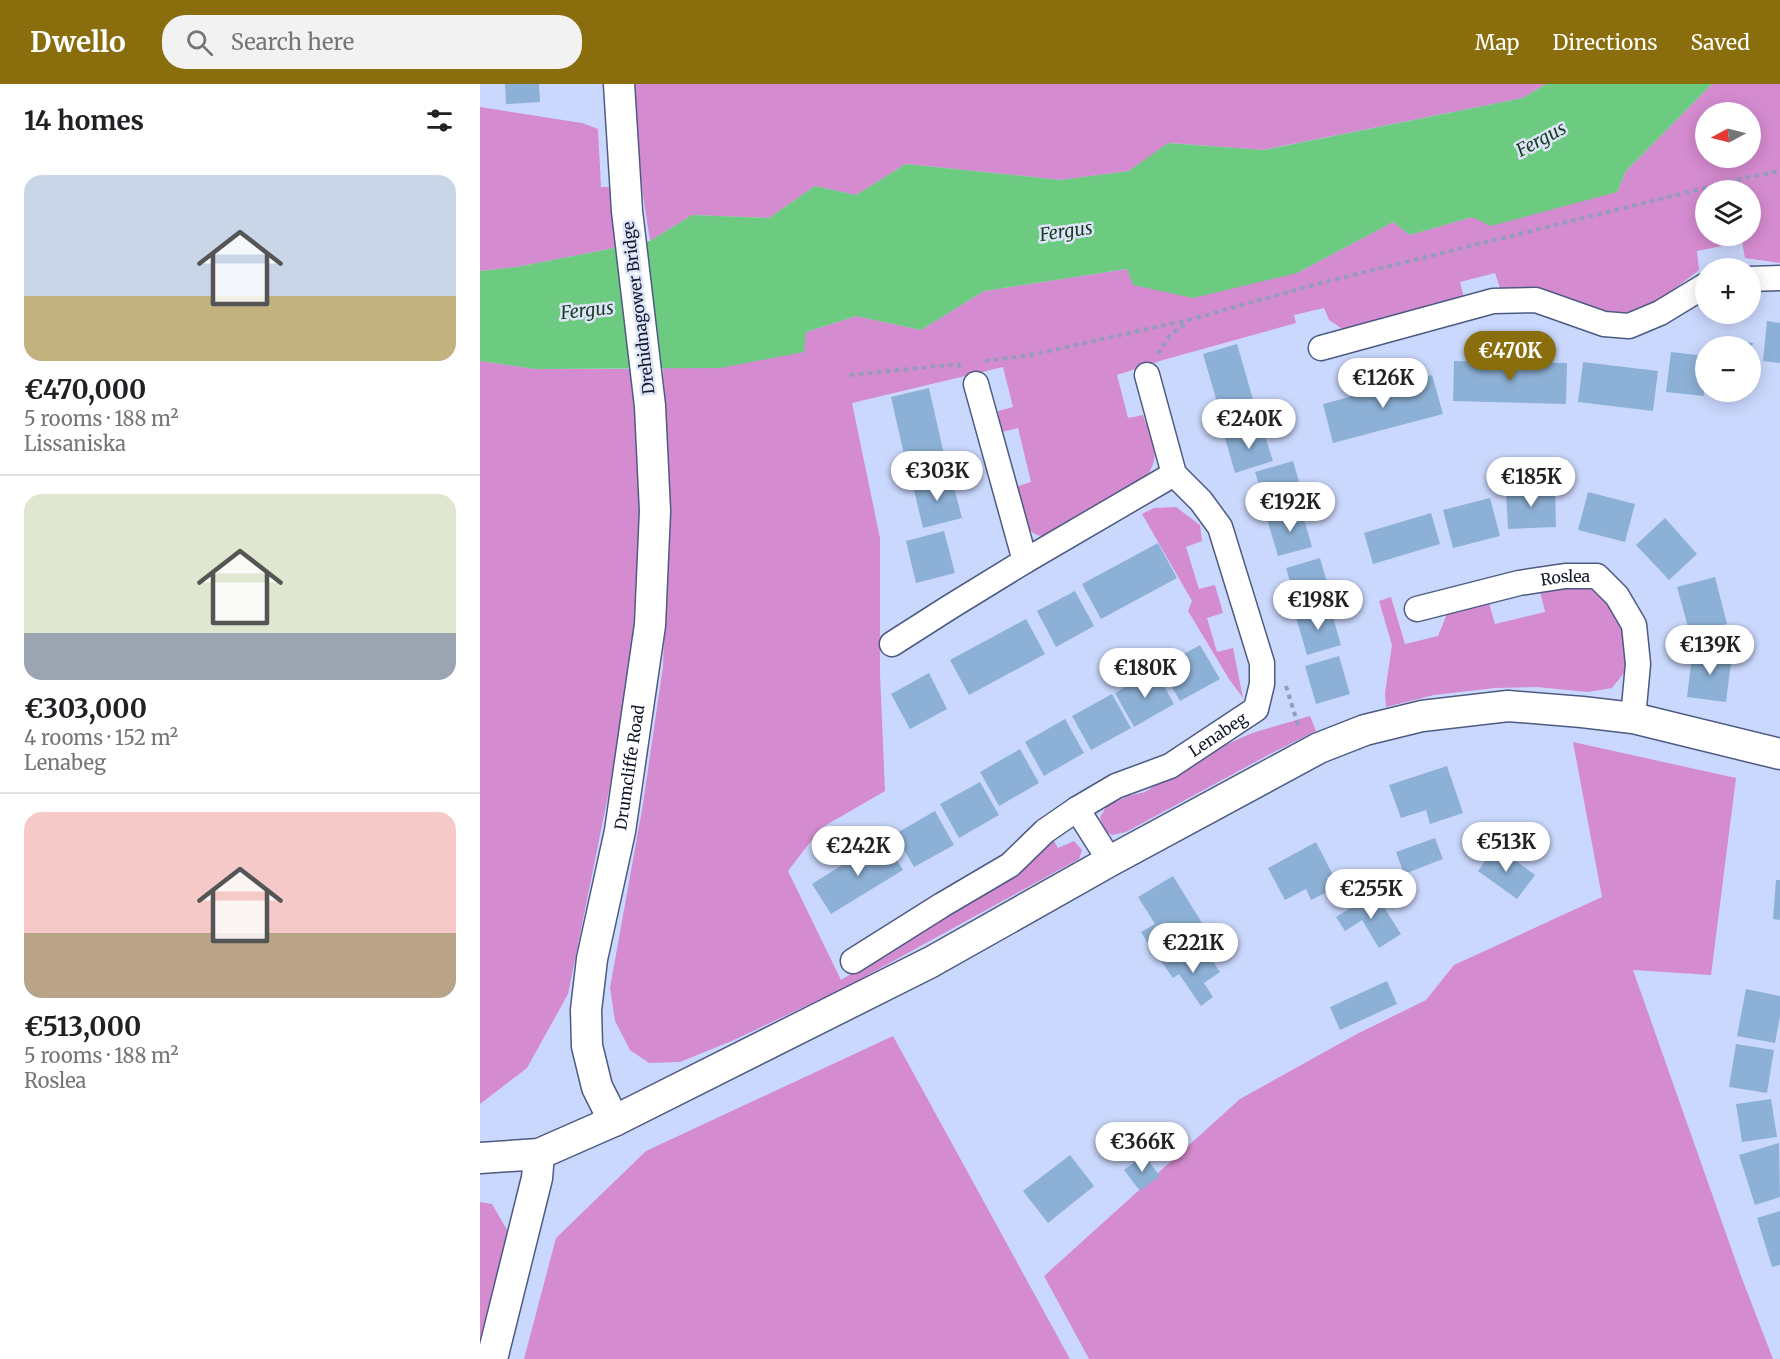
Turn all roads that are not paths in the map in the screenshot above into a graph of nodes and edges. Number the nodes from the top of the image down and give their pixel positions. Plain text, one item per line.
1 (619, 84) edge
2 (1780, 278) edge
3 (1761, 279) edge
4 (1695, 292) edge
5 (1321, 348) dead end
6 (1147, 375) road end
7 (976, 384) road end
8 (650, 406) joint
9 (1174, 474) junction
10 (1025, 561) junction
11 (1417, 609) dead end
12 (892, 644) dead end
13 (1633, 718) junction
14 (1780, 754) edge
15 (1077, 809) junction
16 (1110, 861) junction
17 (853, 961) dead end
18 (614, 1121) junction
19 (539, 1154) junction
20 (480, 1158) edge
21 (492, 1359) edge

1 - 8 street, Drehidnagower Bridge
2 - 3 street
4 - 5 street
6 - 9 street, Lenabeg
7 - 10 street
8 - 18 street, Drumcliffe Road
9 - 10 street
9 - 15 street, Lenabeg
10 - 12 street
11 - 13 street, Roslea
13 - 14 street
13 - 16 street
15 - 16 street
15 - 17 street, Lenabeg
16 - 18 street
18 - 19 street
19 - 20 street
19 - 21 street

